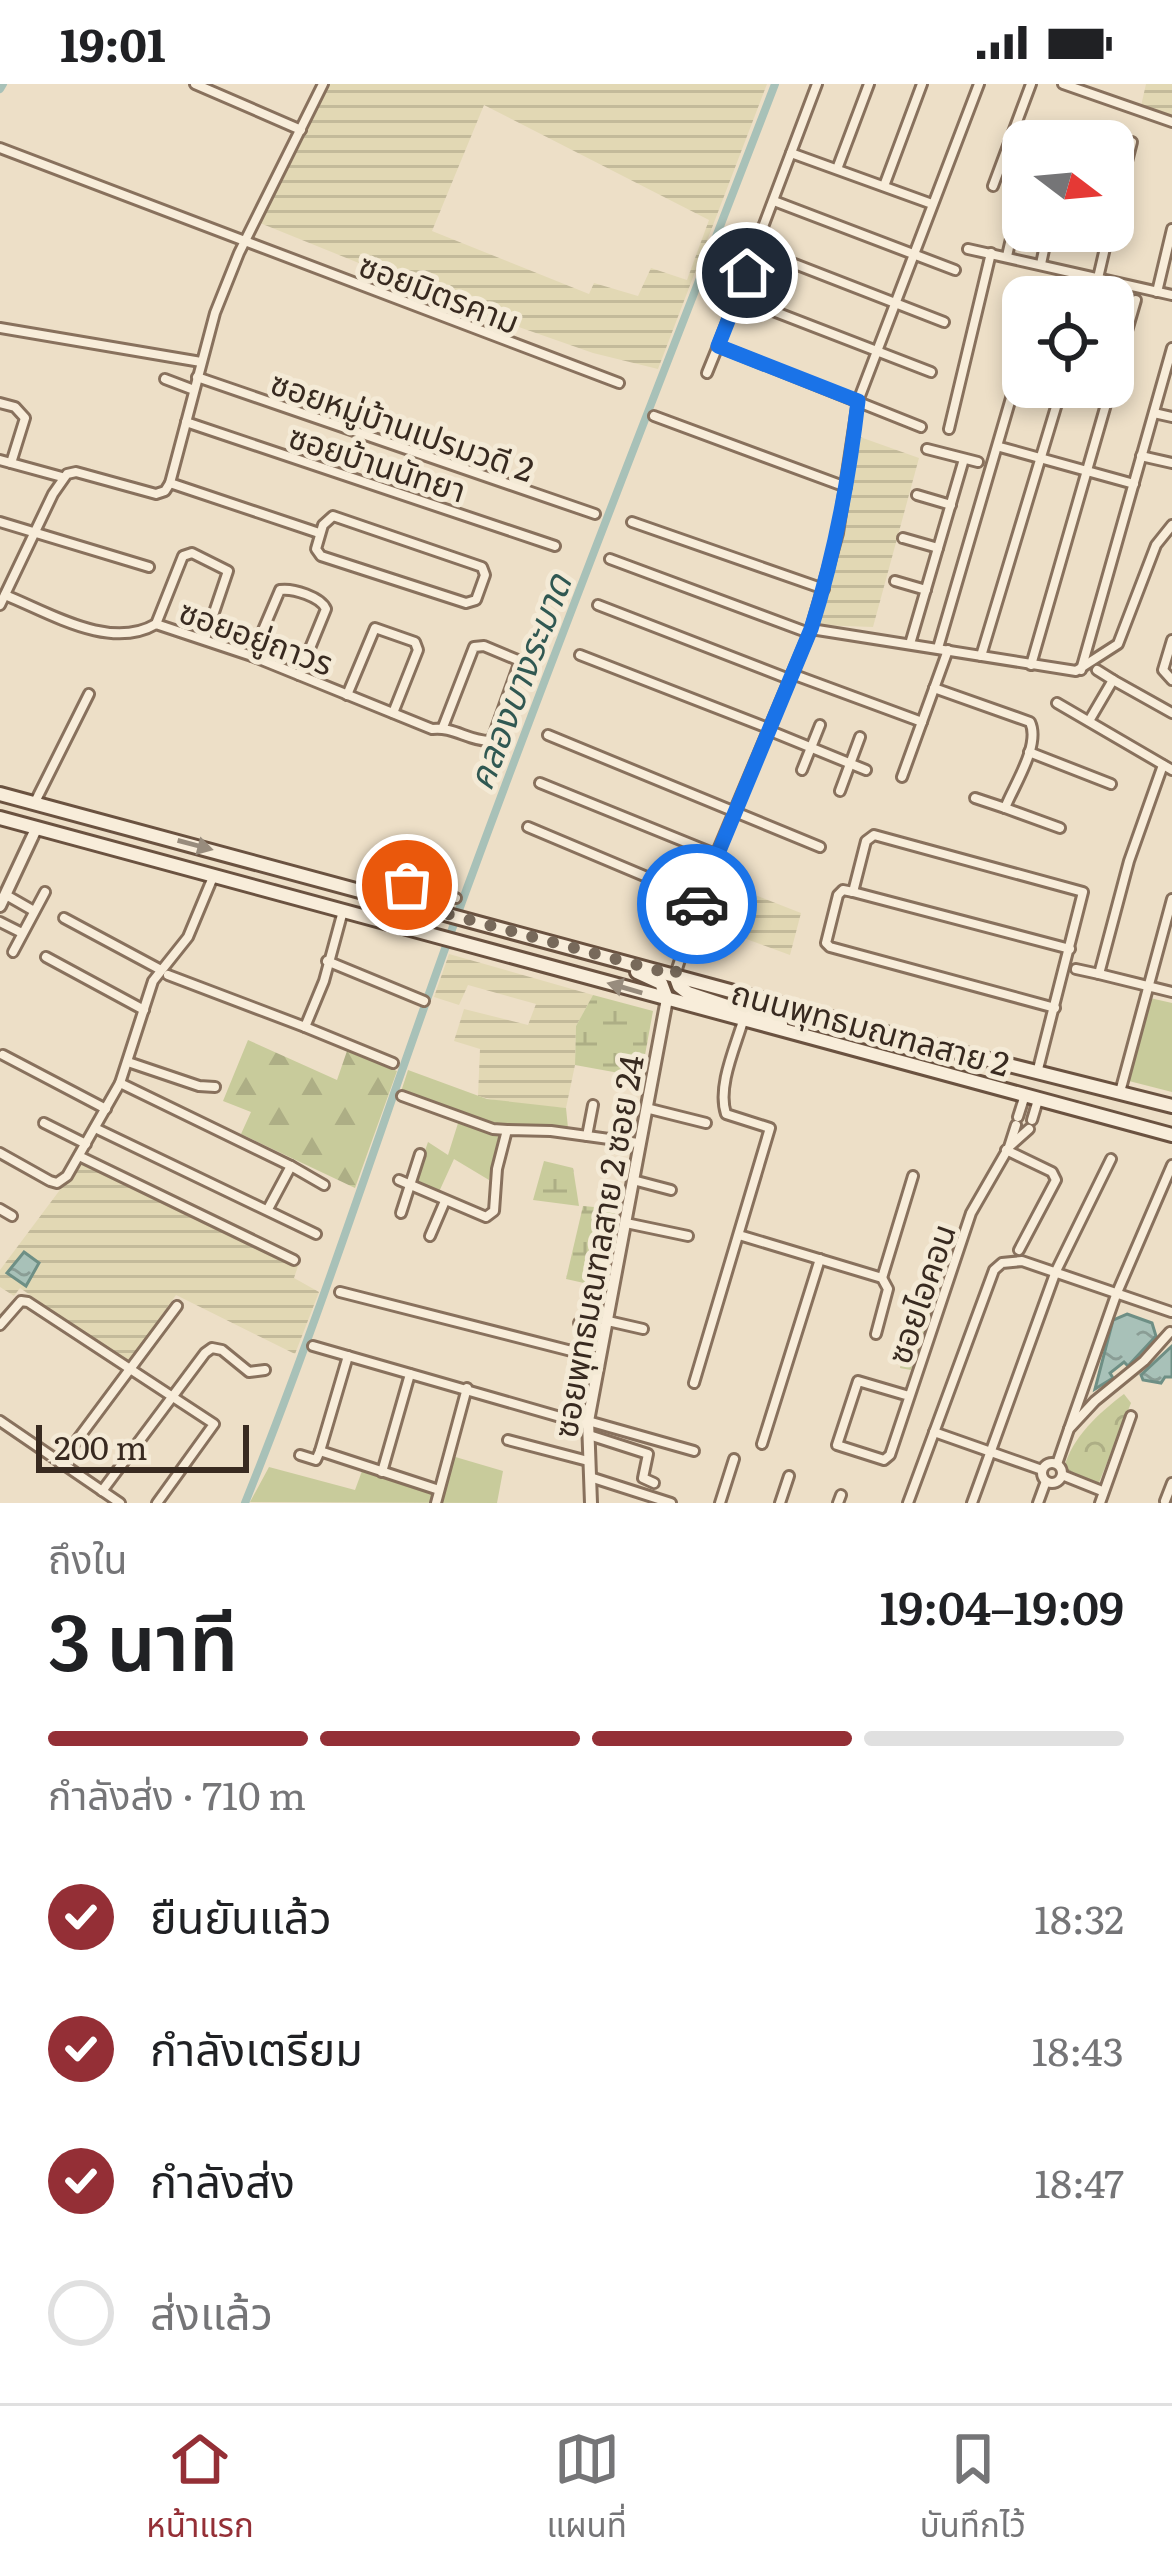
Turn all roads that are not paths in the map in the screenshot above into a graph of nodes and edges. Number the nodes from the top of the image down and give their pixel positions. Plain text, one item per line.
1 (195, 84) edge
2 (222, 84) edge
3 (323, 84) edge
4 (817, 84) edge
5 (868, 84) edge
6 (922, 84) edge
7 (979, 84) edge
8 (1031, 84) edge
9 (1064, 84) edge
10 (219, 95) junction
11 (1172, 122) edge
12 (301, 130) junction
13 (0, 148) edge
14 (791, 153) junction
15 (837, 169) junction
16 (993, 185) dead end
17 (884, 186) junction
18 (774, 201) junction
19 (932, 204) junction
20 (1172, 229) edge
21 (244, 243) junction
22 (756, 249) junction
23 (968, 249) dead end
24 (1008, 252) edge
25 (1043, 252) edge
26 (991, 253) junction
27 (914, 254) junction
28 (1007, 256) junction
29 (1040, 264) junction
30 (955, 270) dead end
31 (1090, 276) edge
32 (1134, 287) edge
33 (1157, 292) junction
34 (1172, 295) edge
35 (737, 297) junction
36 (1136, 299) dead end
37 (896, 302) junction
38 (1134, 306) edge
39 (944, 322) dead end
40 (0, 328) edge
41 (718, 346) junction
42 (1172, 348) edge
43 (877, 350) junction
44 (201, 362) junction
45 (1169, 371) edge
46 (931, 372) dead end
47 (707, 373) dead end
48 (197, 377) junction
49 (165, 379) dead end
50 (619, 383) dead end
51 (194, 390) junction
52 (858, 401) junction
53 (0, 403) edge
54 (1010, 408) edge
55 (1056, 408) edge
56 (1105, 408) edge
57 (1154, 413) junction
58 (654, 416) dead end
59 (1172, 417) edge
60 (186, 422) junction
61 (921, 427) dead end
62 (949, 429) dead end
63 (1000, 447) junction
64 (927, 449) dead end
65 (1142, 456) junction
66 (1043, 458) junction
67 (964, 459) junction
68 (0, 460) edge
69 (978, 462) dead end
70 (11, 463) junction
71 (1172, 463) edge
72 (1087, 471) junction
73 (64, 477) junction
74 (170, 483) junction
75 (1134, 484) junction
76 (847, 487) junction
77 (917, 495) dead end
78 (950, 505) junction
79 (595, 514) dead end
80 (0, 522) edge
81 (632, 522) dead end
82 (1172, 525) edge
83 (35, 532) junction
84 (319, 533) junction
85 (903, 538) dead end
86 (555, 545) dead end
87 (938, 548) junction
88 (610, 559) dead end
89 (149, 567) dead end
90 (895, 581) dead end
91 (824, 589) junction
92 (926, 590) junction
93 (2, 600) edge
94 (598, 605) dead end
95 (156, 624) junction
96 (810, 631) junction
97 (205, 639) junction
98 (1172, 640) edge
99 (910, 644) junction
100 (943, 649) junction
101 (580, 655) dead end
102 (251, 656) junction
103 (981, 656) junction
104 (1031, 665) junction
105 (1081, 670) junction
106 (1097, 670) dead end
107 (298, 675) junction
108 (790, 677) junction
109 (1113, 680) junction
110 (1172, 680) edge
111 (934, 688) junction
112 (89, 694) dead end
113 (346, 695) junction
114 (1057, 703) dead end
115 (393, 713) junction
116 (1172, 713) edge
117 (1089, 721) junction
118 (922, 722) junction
119 (820, 725) dead end
120 (443, 727) junction
121 (768, 729) junction
122 (548, 735) dead end
123 (860, 737) dead end
124 (811, 747) junction
125 (1029, 752) junction
126 (850, 764) junction
127 (1168, 768) edge
128 (802, 770) dead end
129 (866, 770) dead end
130 (902, 777) dead end
131 (540, 783) dead end
132 (1111, 784) dead end
133 (840, 791) dead end
134 (0, 794) edge
135 (975, 798) dead end
136 (41, 805) junction
137 (1005, 808) junction
138 (733, 811) junction
139 (0, 818) edge
140 (528, 827) dead end
141 (1060, 828) dead end
142 (37, 829) junction
143 (134, 829) junction
144 (820, 847) dead end
145 (129, 853) junction
146 (716, 854) junction
147 (214, 875) junction
148 (367, 875) dead end
149 (407, 885) junction
150 (44, 892) dead end
151 (853, 892) junction
152 (382, 896) junction
153 (456, 898) dead end
154 (699, 898) junction
155 (1172, 899) edge
156 (3, 901) edge
157 (403, 902) junction
158 (34, 910) junction
159 (344, 910) junction
160 (64, 918) dead end
161 (375, 919) junction
162 (0, 922) edge
163 (22, 933) junction
164 (557, 944) junction
165 (1070, 950) junction
166 (13, 952) dead end
167 (46, 957) dead end
168 (327, 961) junction
169 (1076, 969) dead end
170 (164, 973) junction
171 (1099, 974) junction
172 (675, 975) junction
173 (1147, 986) junction
174 (1172, 992) edge
175 (667, 999) junction
176 (424, 1000) dead end
177 (1055, 1008) junction
178 (143, 1010) junction
179 (743, 1021) junction
180 (304, 1027) junction
181 (792, 1030) junction
182 (945, 1049) junction
183 (3, 1055) dead end
184 (128, 1062) junction
185 (393, 1063) dead end
186 (940, 1073) junction
187 (1037, 1073) junction
188 (120, 1082) junction
189 (215, 1087) dead end
190 (1120, 1094) junction
191 (402, 1096) dead end
192 (1031, 1097) junction
193 (593, 1106) dead end
194 (1172, 1106) edge
195 (644, 1108) junction
196 (106, 1109) junction
197 (44, 1123) dead end
198 (706, 1123) dead end
199 (95, 1128) junction
200 (507, 1130) junction
201 (1172, 1135) edge
202 (587, 1136) junction
203 (638, 1143) junction
204 (86, 1144) junction
205 (1008, 1149) junction
206 (0, 1153) edge
207 (420, 1154) dead end
208 (79, 1156) junction
209 (1111, 1159) dead end
210 (291, 1166) junction
211 (1172, 1166) edge
212 (913, 1176) dead end
213 (399, 1180) dead end
214 (633, 1180) junction
215 (324, 1184) dead end
216 (411, 1185) junction
217 (671, 1190) dead end
218 (445, 1201) junction
219 (268, 1209) junction
220 (0, 1210) edge
221 (401, 1213) dead end
222 (12, 1216) dead end
223 (626, 1223) junction
224 (316, 1234) dead end
225 (739, 1235) junction
226 (430, 1236) dead end
227 (688, 1237) dead end
228 (1019, 1250) dead end
229 (820, 1259) junction
230 (294, 1260) dead end
231 (1056, 1271) junction
232 (882, 1278) junction
233 (340, 1292) dead end
234 (1116, 1295) junction
235 (177, 1306) dead end
236 (1172, 1311) edge
237 (579, 1323) dead end
238 (0, 1325) edge
239 (607, 1325) junction
240 (643, 1329) dead end
241 (1171, 1332) edge
242 (876, 1334) dead end
243 (314, 1346) dead end
244 (348, 1356) junction
245 (601, 1358) junction
246 (129, 1370) junction
247 (265, 1370) dead end
248 (410, 1374) junction
249 (694, 1383) dead end
250 (467, 1388) junction
251 (909, 1396) junction
252 (172, 1398) junction
253 (1131, 1416) dead end
254 (0, 1421) edge
255 (588, 1427) junction
256 (1069, 1429) junction
257 (934, 1432) junction
258 (508, 1440) dead end
259 (762, 1444) dead end
260 (320, 1451) junction
261 (694, 1451) dead end
262 (990, 1453) junction
263 (300, 1455) dead end
264 (734, 1459) dead end
265 (588, 1461) junction
266 (60, 1463) junction
267 (1057, 1464) junction
268 (1042, 1470) junction
269 (382, 1472) junction
270 (1062, 1475) junction
271 (789, 1476) dead end
272 (588, 1477) junction
273 (1046, 1481) junction
274 (1172, 1483) edge
275 (653, 1484) dead end
276 (439, 1490) junction
277 (102, 1491) junction
278 (1102, 1491) junction
279 (1165, 1501) edge
280 (120, 1503) edge
281 (157, 1503) edge
282 (436, 1503) edge
283 (591, 1503) edge
284 (671, 1503) edge
285 (720, 1503) edge
286 (780, 1503) edge
287 (908, 1503) edge
288 (972, 1503) edge
289 (1038, 1503) edge
290 (1100, 1503) edge

1 - 10 street
2 - 10 street
3 - 12 street
4 - 14 street
5 - 15 street
6 - 17 street
7 - 19 street
8 - 16 street
9 - 11 street
10 - 12 street
12 - 21 street
13 - 21 street, ซอยมิตรคาม
14 - 15 street
14 - 18 street
15 - 17 street
17 - 19 street
18 - 22 street
18 - 27 street
19 - 27 street
20 - 33 street
21 - 44 street
21 - 50 street, ซอยมิตรคาม
22 - 35 street
22 - 37 street
23 - 26 street
24 - 28 street
25 - 29 street
26 - 28 street
26 - 62 street
27 - 30 street
27 - 37 street
28 - 29 street
29 - 31 street
32 - 33 street
33 - 34 street
35 - 41 street
35 - 43 street
36 - 38 street
37 - 39 street
37 - 43 street
40 - 44 street
41 - 47 street
41 - 52 street
42 - 45 street
43 - 46 street
43 - 52 street
44 - 48 street
45 - 57 street
48 - 51 street
48 - 79 street, ซอยหมู่บ้านเปรมวดี 2
49 - 51 street
51 - 60 street
52 - 61 street
52 - 76 street
53 - 70 street
54 - 63 street
55 - 66 street
56 - 72 street
57 - 59 street
57 - 65 street
58 - 76 street
60 - 74 street
60 - 86 street, ซอยบ้านนัทยา
63 - 66 street
63 - 100 street
64 - 67 street
65 - 71 street
65 - 75 street
66 - 72 street
66 - 103 street
67 - 69 street
67 - 78 street
68 - 70 street
70 - 73 street
72 - 75 street
72 - 104 street
73 - 74 street
73 - 83 street
74 - 84 street
75 - 105 street
76 - 91 street
77 - 78 street
78 - 87 street
80 - 83 street, ซอยอยู่ถาวร
81 - 91 street
82 - 105 street
83 - 89 street, ซอยอยู่ถาวร
83 - 93 street
84 - 84 street
85 - 87 street
87 - 92 street
88 - 96 street
90 - 92 street
91 - 96 street
92 - 99 street
93 - 95 street, ซอยอยู่ถาวร
94 - 108 street
95 - 97 street, ซอยอยู่ถาวร
95 - 97 street
96 - 99 street
96 - 108 street
97 - 102 street, ซอยอยู่ถาวร
98 - 110 street
99 - 100 street
100 - 103 street
100 - 111 street
101 - 121 street
102 - 107 street, ซอยอยู่ถาวร
102 - 107 street
103 - 104 street
104 - 105 street
106 - 109 street
107 - 113 street, ซอยอยู่ถาวร
108 - 118 street
108 - 121 street
109 - 116 street
109 - 117 street
111 - 118 street
111 - 125 street
112 - 136 street
113 - 115 street, ซอยอยู่ถาวร
113 - 115 street
114 - 117 street
115 - 120 street, ซอยอยู่ถาวร
117 - 127 street
118 - 130 street
119 - 124 street
120 - 120 street, ซอยอยู่ถาวร
121 - 124 street
121 - 138 street
122 - 138 street
123 - 126 street
124 - 126 street
124 - 128 street
125 - 132 street
125 - 137 street
126 - 129 street
126 - 133 street
127 - 171 street
131 - 146 street
134 - 136 main road, ถนนพุทธมณฑลสาย 2
135 - 137 street
136 - 142 main road
136 - 143 main road, ถนนพุทธมณฑลสาย 2
137 - 141 street
138 - 144 street
138 - 146 street
139 - 142 main road, ถนนพุทธมณฑลสาย 2
140 - 154 street
142 - 145 main road, ถนนพุทธมณฑลสาย 2
142 - 156 street
143 - 145 main road
143 -> 152 main road, ถนนพุทธมณฑลสาย 2
145 - 147 main road, ถนนพุทธมณฑลสาย 2
146 - 154 street
147 - 159 main road, ถนนพุทธมณฑลสาย 2
147 - 170 street
148 - 149 street
149 - 153 street
149 - 157 street
150 - 158 street
151 - 165 street
151 - 165 street
151 - 177 street
152 - 157 main road, ถนนพุทธมณฑลสาย 2
152 - 161 main road
154 - 172 street
155 - 173 street
156 - 158 street
157 - 164 main road, ถนนพุทธมณฑลสาย 2
158 - 163 street
159 - 161 main road, ถนนพุทธมณฑลสาย 2
159 - 168 street
160 - 170 street
175 -> 161 main road, ถนนพุทธมณฑลสาย 2
162 - 163 street
163 - 166 street
164 - 172 main road, ถนนพุทธมณฑลสาย 2
164 - 175 main road
165 - 177 street
167 - 178 street
168 - 176 street
168 - 180 street
169 - 171 street
170 - 178 street
170 - 180 street
171 - 173 street
172 - 181 main road
172 - 182 main road, ถนนพุทธมณฑลสาย 2
173 - 174 street
173 - 190 street
175 - 179 main road, ถนนพุทธมณฑลสาย 2
175 - 195 street, ซอยพุทธมณฑลสาย 2 ซอย 24
177 - 187 street
178 - 184 street
179 - 181 main road, ถนนพุทธมณฑลสาย 2
179 - 225 street
180 - 185 street
181 - 186 main road, ถนนพุทธมณฑลสาย 2
182 - 186 main road
182 - 187 main road, ถนนพุทธมณฑลสาย 2
183 - 196 street
184 - 188 street
184 - 189 street
186 - 192 main road, ถนนพุทธมณฑลสาย 2
187 - 190 main road, ถนนพุทธมณฑลสาย 2
188 - 196 street
188 - 210 street
190 - 194 main road, ถนนพุทธมณฑลสาย 2
191 - 200 street
192 - 201 main road, ถนนพุทธมณฑลสาย 2
192 - 205 street, ซอยไอคอน
192 - 205 street, ซอยไอคอน
193 - 202 street
195 - 198 street
195 - 203 street, ซอยพุทธมณฑลสาย 2 ซอย 24
196 - 199 street
197 - 204 street
199 - 204 street
199 - 219 street
200 - 202 street
200 - 218 street
202 - 203 street
203 - 214 street, ซอยพุทธมณฑลสาย 2 ซอย 24
204 - 208 street
205 - 228 street
205 - 251 street, ซอยไอคอน
206 - 208 street
207 - 216 street
208 - 230 street
209 - 231 street
210 - 215 street
210 - 219 street
211 - 234 street
212 - 232 street
213 - 216 street
214 - 217 street
214 - 223 street, ซอยพุทธมณฑลสาย 2 ซอย 24
216 - 218 street
216 - 221 street
218 - 226 street
219 - 224 street
220 - 222 street
223 - 227 street
223 - 239 street, ซอยพุทธมณฑลสาย 2 ซอย 24
225 - 229 street
225 - 249 street
229 - 232 street
229 - 259 street
231 - 234 street
231 - 257 street
231 - 262 street
232 - 242 street
233 - 245 street
234 - 236 street
234 - 256 street
235 - 246 street
236 - 241 street
237 - 239 street
238 - 246 street
239 - 240 street
239 - 245 street, ซอยพุทธมณฑลสาย 2 ซอย 24
241 - 256 street
243 - 244 street
244 - 248 street
244 - 260 street
245 - 255 street, ซอยพุทธมณฑลสาย 2 ซอย 24
246 - 252 street
246 - 266 street
247 - 252 street
248 - 250 street
248 - 269 street
250 - 255 street
250 - 276 street
251 - 251 street, ซอยไอคอน
252 - 277 street
252 - 281 street
253 - 278 street
254 - 266 street
255 - 261 street
255 - 265 street, ซอยพุทธมณฑลสาย 2 ซอย 24
255 - 275 street
256 - 267 street
257 - 262 street
257 - 287 street
258 - 265 street
260 - 263 street
260 - 269 street
262 - 268 street
262 - 288 street
264 - 285 street
265 - 272 street, ซอยพุทธมณฑลสาย 2 ซอย 24
266 - 277 street
267 - 268 street
267 - 270 street
268 - 273 street
269 - 276 street
270 - 273 street
270 - 278 street
271 - 286 street
272 - 283 street, ซอยพุทธมณฑลสาย 2 ซอย 24
272 - 284 street
273 - 289 street
274 - 279 street
276 - 282 street
277 - 280 street
278 - 290 street

